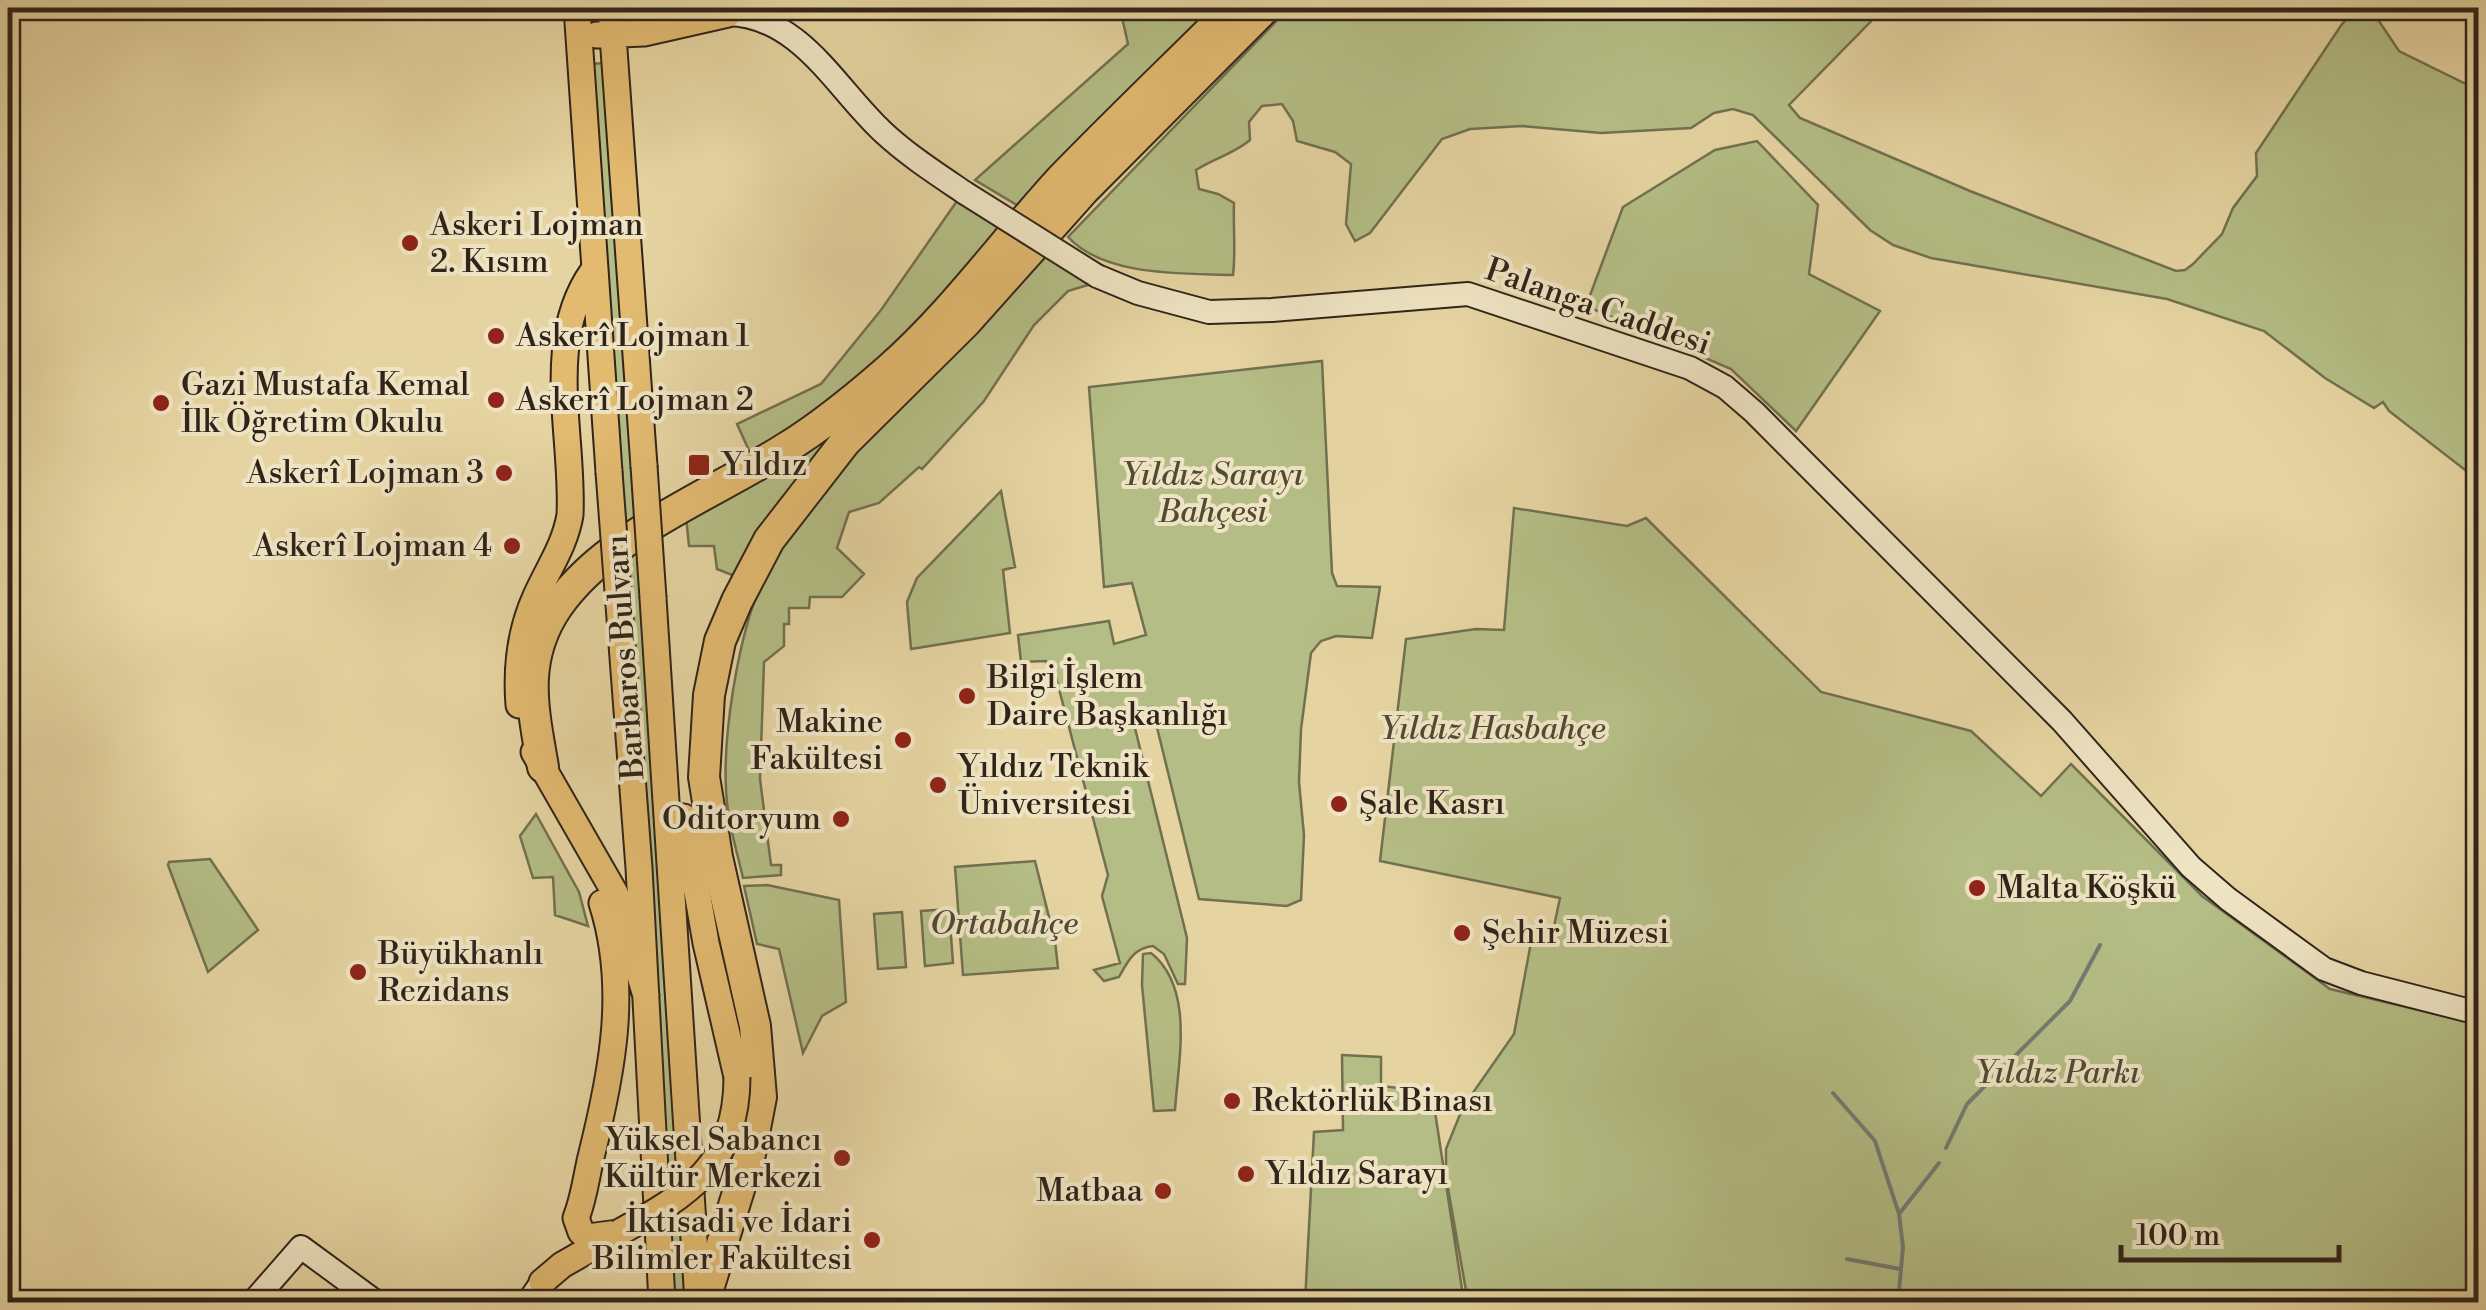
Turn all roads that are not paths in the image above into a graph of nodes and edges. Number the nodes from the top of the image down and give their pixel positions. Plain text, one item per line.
1 (576, 8) edge
2 (591, 8) edge
3 (611, 8) edge
4 (639, 8) edge
5 (1232, 8) edge
6 (1264, 8) edge
7 (728, 14) junction
8 (613, 36) junction
9 (594, 271) junction
10 (662, 727) junction
11 (704, 777) junction
12 (550, 780) junction
13 (646, 996) junction
14 (2478, 1013) edge
15 (737, 1076) junction
16 (618, 1233) junction
17 (535, 1292) edge
18 (253, 1302) edge
19 (376, 1302) edge
20 (662, 1302) edge
21 (701, 1302) edge

1 - 9 main road, Barbaros Bulvarı
2 - 8 main road
3 - 8 main road, Barbaros Bulvarı
4 - 7 main road
4 - 8 main road
5 - 12 highway
6 - 11 highway
7 - 8 main road
7 - 14 main road, Palanga Caddesi, bridge
8 - 10 main road, Barbaros Bulvarı, bridge
9 - 12 main road
9 - 13 main road, Barbaros Bulvarı, bridge
10 - 15 main road
10 - 21 main road, Barbaros Bulvarı
11 - 15 main road
11 - 21 highway
12 - 13 main road
12 - 16 main road
13 - 20 main road, Barbaros Bulvarı
15 - 16 main road, bridge
16 - 17 main road
18 - 19 main road

